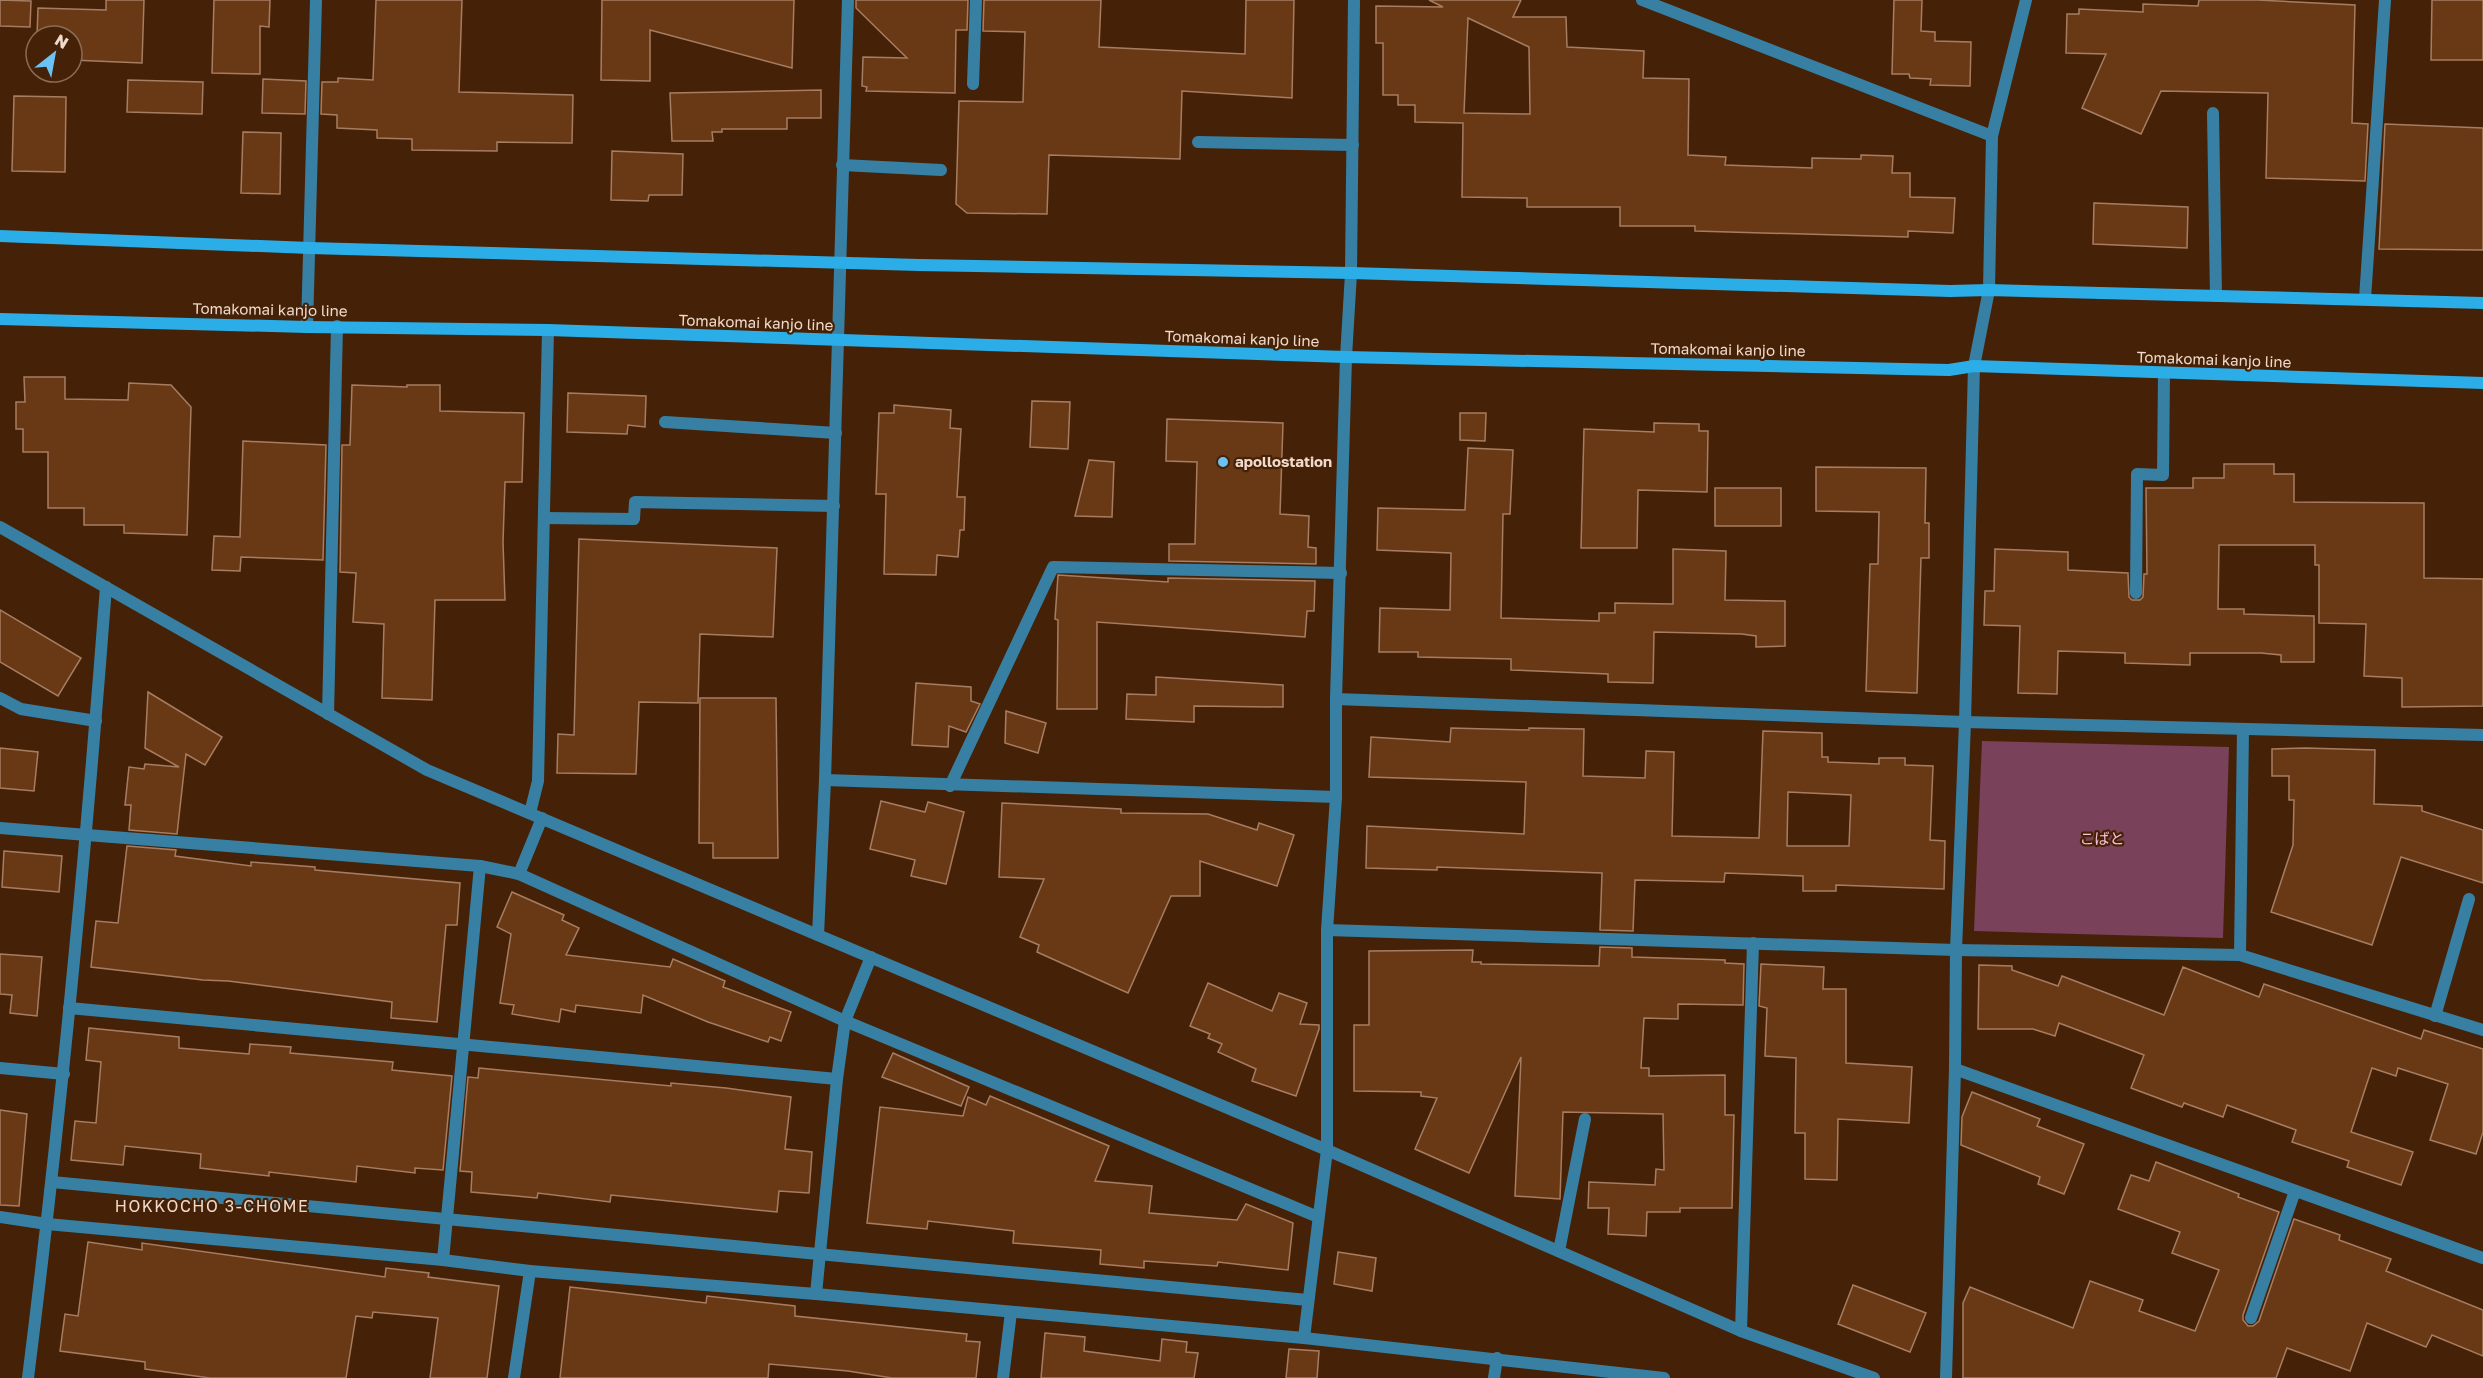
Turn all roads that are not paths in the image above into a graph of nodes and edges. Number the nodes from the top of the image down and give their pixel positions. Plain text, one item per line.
1 (316, 0) edge
2 (848, 0) edge
3 (976, 0) edge
4 (1354, 0) edge
5 (1642, 0) edge
6 (2026, 0) edge
7 (2385, 0) edge
8 (973, 84) dead end
9 (2213, 113) dead end
10 (1992, 136) junction
11 (1198, 142) dead end
12 (1353, 145) junction
13 (842, 165) junction
14 (941, 170) dead end
15 (0, 236) edge
16 (310, 248) junction
17 (840, 262) junction
18 (1351, 273) junction
19 (1989, 290) junction
20 (2216, 296) junction
21 (2364, 299) junction
22 (2483, 303) edge
23 (0, 318) edge
24 (337, 326) junction
25 (307, 327) junction
26 (548, 330) junction
27 (838, 341) junction
28 (1346, 357) junction
29 (1974, 366) junction
30 (2164, 373) junction
31 (2483, 383) edge
32 (665, 422) dead end
33 (836, 433) junction
34 (834, 506) junction
35 (544, 518) junction
36 (0, 527) edge
37 (1341, 573) junction
38 (106, 587) junction
39 (2136, 593) dead end
40 (0, 698) edge
41 (1336, 699) junction
42 (328, 714) junction
43 (96, 721) junction
44 (1965, 722) junction
45 (2243, 729) junction
46 (2483, 735) edge
47 (825, 780) junction
48 (950, 786) junction
49 (1336, 796) junction
50 (536, 816) junction
51 (0, 828) edge
52 (87, 835) junction
53 (480, 866) junction
54 (519, 874) junction
55 (2469, 899) dead end
56 (1327, 930) junction
57 (818, 935) junction
58 (1753, 943) junction
59 (1956, 950) junction
60 (2240, 955) junction
61 (871, 957) junction
62 (69, 1008) junction
63 (2435, 1016) junction
64 (845, 1021) junction
65 (2483, 1030) edge
66 (462, 1044) junction
67 (0, 1068) edge
68 (1955, 1069) junction
69 (64, 1074) junction
70 (837, 1079) junction
71 (1585, 1119) dead end
72 (1327, 1150) junction
73 (52, 1182) junction
74 (2295, 1191) junction
75 (0, 1217) edge
76 (1318, 1217) junction
77 (447, 1219) junction
78 (47, 1224) junction
79 (1559, 1251) junction
80 (820, 1254) junction
81 (2483, 1258) edge
82 (443, 1260) junction
83 (530, 1271) junction
84 (816, 1294) junction
85 (1308, 1300) junction
86 (1011, 1312) junction
87 (2251, 1318) dead end
88 (1741, 1330) junction
89 (1304, 1338) junction
90 (1497, 1358) junction
91 (27, 1378) edge
92 (514, 1378) edge
93 (1003, 1378) edge
94 (1494, 1378) edge
95 (1664, 1378) edge
96 (1874, 1378) edge
97 (1946, 1378) edge

1 - 16 street
2 - 13 street
3 - 8 street
4 - 12 street
5 - 10 street
6 - 10 street
7 - 21 street
9 - 20 street
10 - 19 street
11 - 12 street
12 - 18 street
13 - 14 street
13 - 17 street
15 - 16 main road
16 - 17 main road
16 - 25 street
17 - 18 main road
17 - 27 street
18 - 19 main road
18 - 28 street
19 - 20 main road
19 - 29 street
20 - 21 main road
21 - 22 main road
23 - 25 main road, Tomakomai kanjo line
24 - 25 main road, Tomakomai kanjo line
24 - 26 main road, Tomakomai kanjo line
24 - 42 street
26 - 27 main road, Tomakomai kanjo line
26 - 35 street
27 - 28 main road, Tomakomai kanjo line
27 - 33 street
28 - 29 main road, Tomakomai kanjo line
28 - 37 street
29 - 30 main road, Tomakomai kanjo line
29 - 44 street
30 - 31 main road, Tomakomai kanjo line
30 - 39 street
32 - 33 street
33 - 34 street
34 - 35 street
34 - 47 street
35 - 50 street
36 - 38 street
37 - 41 street
37 - 48 street
38 - 42 street
38 - 43 street
40 - 43 street
41 - 44 street
41 - 49 street
42 - 50 street
43 - 52 street
44 - 45 street
44 - 59 street
45 - 46 street
45 - 60 street
47 - 48 street
47 - 57 street
48 - 49 street
49 - 56 street
50 - 54 street
50 - 57 street
51 - 52 street
52 - 53 street
52 - 62 street
53 - 54 street
53 - 66 street
54 - 64 street
55 - 63 street
56 - 58 street
56 - 72 street
57 - 61 street
58 - 59 street
58 - 88 street
59 - 60 street
59 - 68 street
60 - 63 street
61 - 64 street
61 - 72 street
62 - 66 street
62 - 69 street
63 - 65 street
64 - 70 street
64 - 76 street
66 - 70 street
66 - 77 street
67 - 69 street
68 - 74 street
68 - 97 street
69 - 73 street
70 - 80 street
71 - 79 street
72 - 76 street
72 - 79 street
73 - 77 street
73 - 78 street
74 - 81 street
74 - 87 street
75 - 78 street
76 - 85 street
77 - 80 street
77 - 82 street
78 - 82 street
78 - 91 street
79 - 88 street
80 - 84 street
80 - 85 street
82 - 83 street
83 - 84 street
83 - 92 street
84 - 86 street
85 - 89 street
86 - 89 street
86 - 93 street
88 - 96 street
89 - 90 street
90 - 94 street
90 - 95 street

